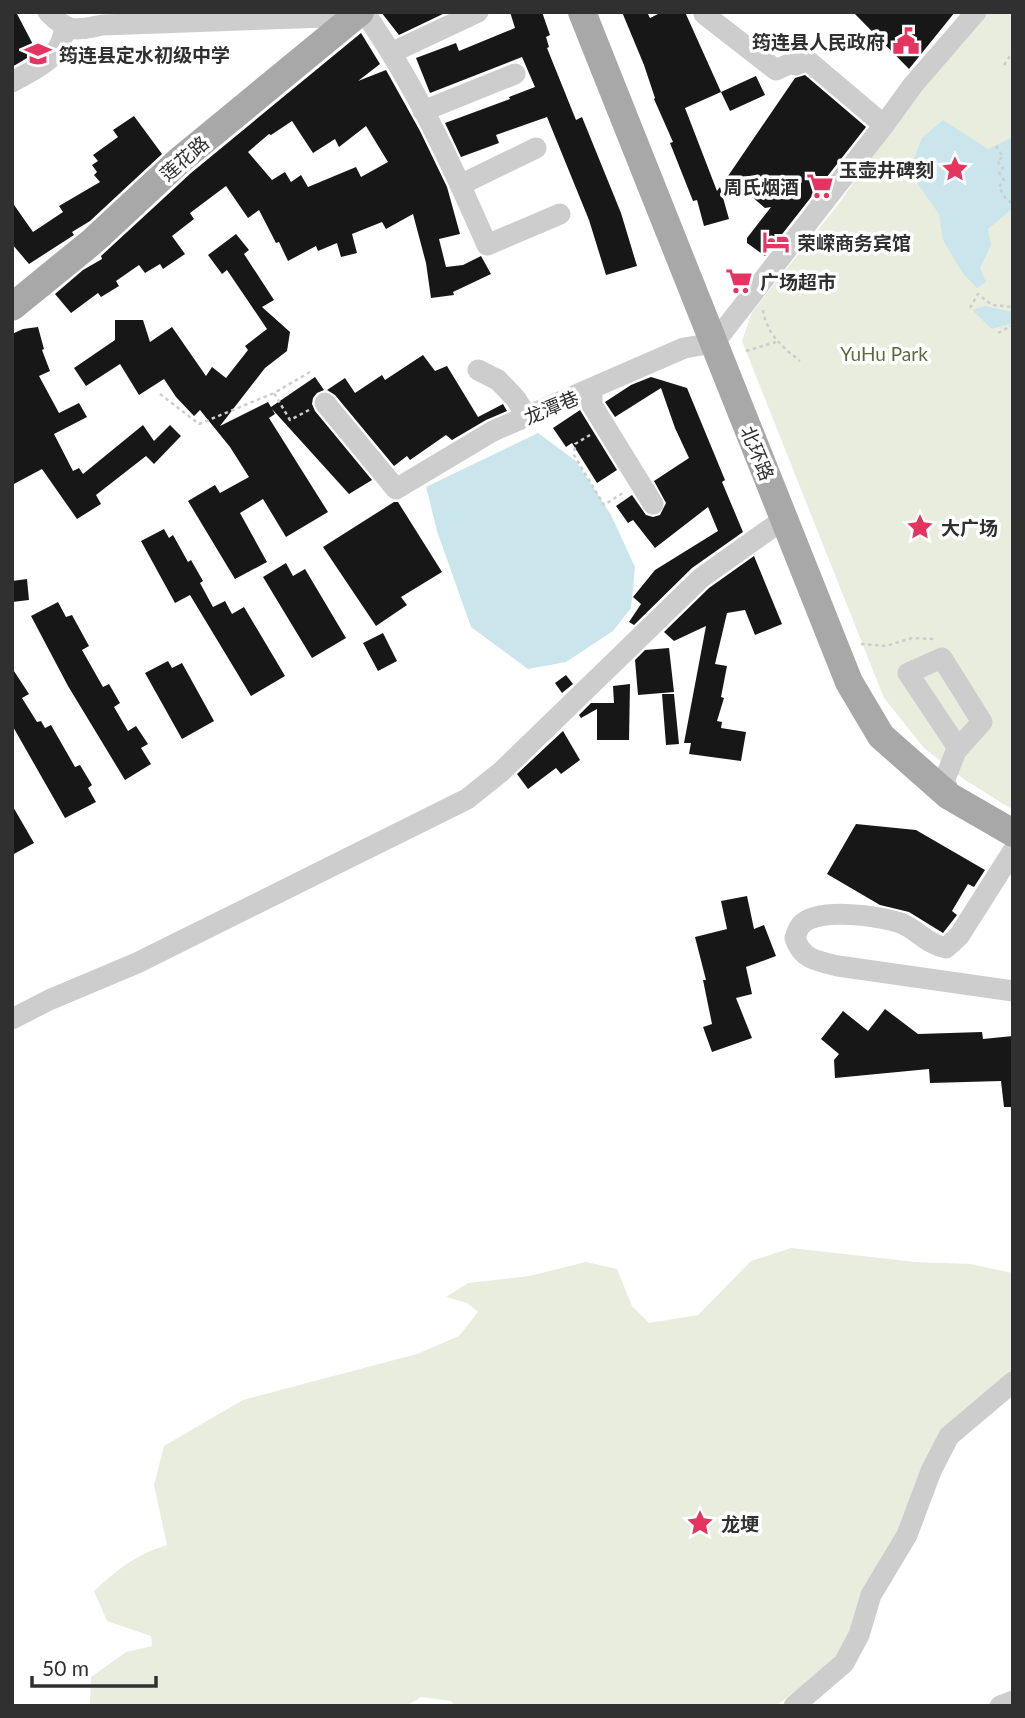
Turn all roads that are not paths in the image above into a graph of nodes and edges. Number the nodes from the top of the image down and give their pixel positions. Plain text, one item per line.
1 (48, 12) edge
2 (478, 12) edge
3 (582, 12) edge
4 (976, 12) edge
5 (360, 13) edge
6 (704, 13) edge
7 (65, 27) junction
8 (393, 52) junction
9 (515, 74) dead end
10 (12, 82) edge
11 (423, 111) junction
12 (884, 125) junction
13 (536, 148) dead end
14 (460, 184) junction
15 (560, 214) dead end
16 (12, 307) edge
17 (714, 343) junction
18 (478, 370) dead end
19 (592, 389) junction
20 (325, 403) road end
21 (527, 417) junction
22 (653, 504) dead end
23 (784, 519) junction
24 (958, 748) dead end
25 (949, 796) junction
26 (1013, 833) edge
27 (1013, 851) edge
28 (1013, 991) edge
29 (12, 1019) edge
30 (1013, 1382) edge
31 (1013, 1701) edge
32 (794, 1706) edge
33 (1000, 1706) edge

1 - 7 street
2 - 8 street
3 - 17 main road, 北环路
4 - 12 street
5 - 7 street
5 - 8 street
5 - 16 main road, 莲花路
6 - 12 street
7 - 10 street
8 - 11 street
9 - 11 street
11 - 14 street
12 - 17 street
13 - 14 street
14 - 15 street
17 - 19 street, 龙潭巷
17 - 23 main road, 北环路
18 - 21 street
19 - 21 street, 龙潭巷
19 - 22 street
20 - 21 street, 龙潭巷
23 - 25 main road, 北环路
23 - 29 street
24 - 25 street
25 - 26 main road, 北环路
27 - 28 street
30 - 32 street
31 - 33 street

